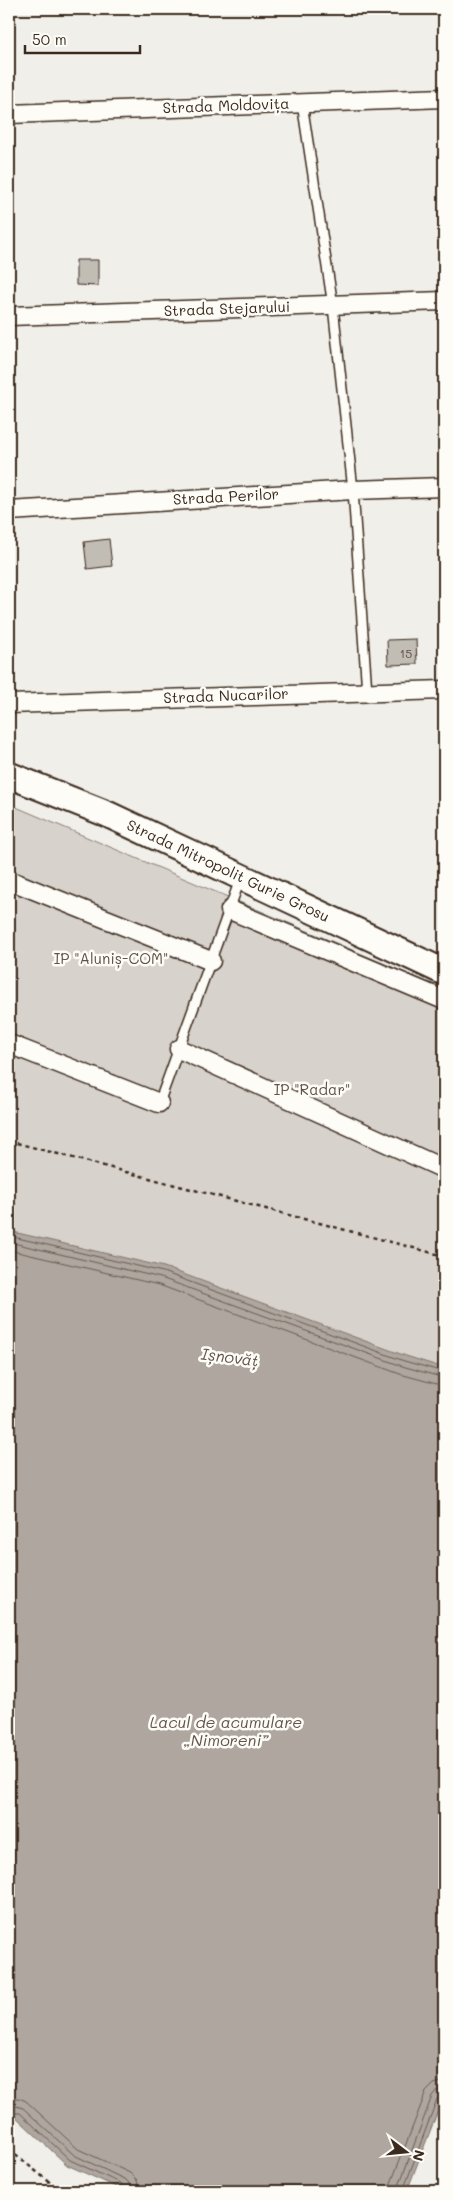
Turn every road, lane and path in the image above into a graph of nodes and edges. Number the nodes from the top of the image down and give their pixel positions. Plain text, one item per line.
1 (444, 98) edge
2 (302, 103) junction
3 (9, 114) edge
4 (444, 301) edge
5 (333, 306) junction
6 (9, 316) edge
7 (444, 487) edge
8 (354, 490) junction
9 (9, 510) edge
10 (444, 690) edge
11 (367, 692) junction
12 (9, 704) edge
13 (9, 775) edge
14 (241, 877) junction
15 (9, 880) edge
16 (230, 910) junction
17 (211, 961) junction
18 (444, 972) edge
19 (444, 1000) edge
20 (9, 1044) edge
21 (179, 1049) junction
22 (159, 1103) joint
23 (9, 1141) edge
24 (444, 1169) edge
25 (444, 1256) edge
26 (9, 2150) edge
27 (61, 2191) edge

1 - 2 street, Strada Moldovița
2 - 3 street, Strada Moldovița
2 - 5 lane
4 - 5 street, Strada Stejarului
5 - 6 street, Strada Stejarului
5 - 8 lane
7 - 8 street, Strada Perilor
8 - 9 street, Strada Perilor
8 - 11 lane
10 - 11 street, Strada Nucarilor
11 - 12 street, Strada Nucarilor
13 - 14 main road, Strada Mitropolit Gurie Grosu
14 - 16 lane
14 - 18 main road, Strada Mitropolit Gurie Grosu
15 - 17 street
16 - 17 lane
16 - 19 street
17 - 21 lane
20 - 22 street
21 - 22 lane
21 - 24 street
23 - 25 path
26 - 27 path

